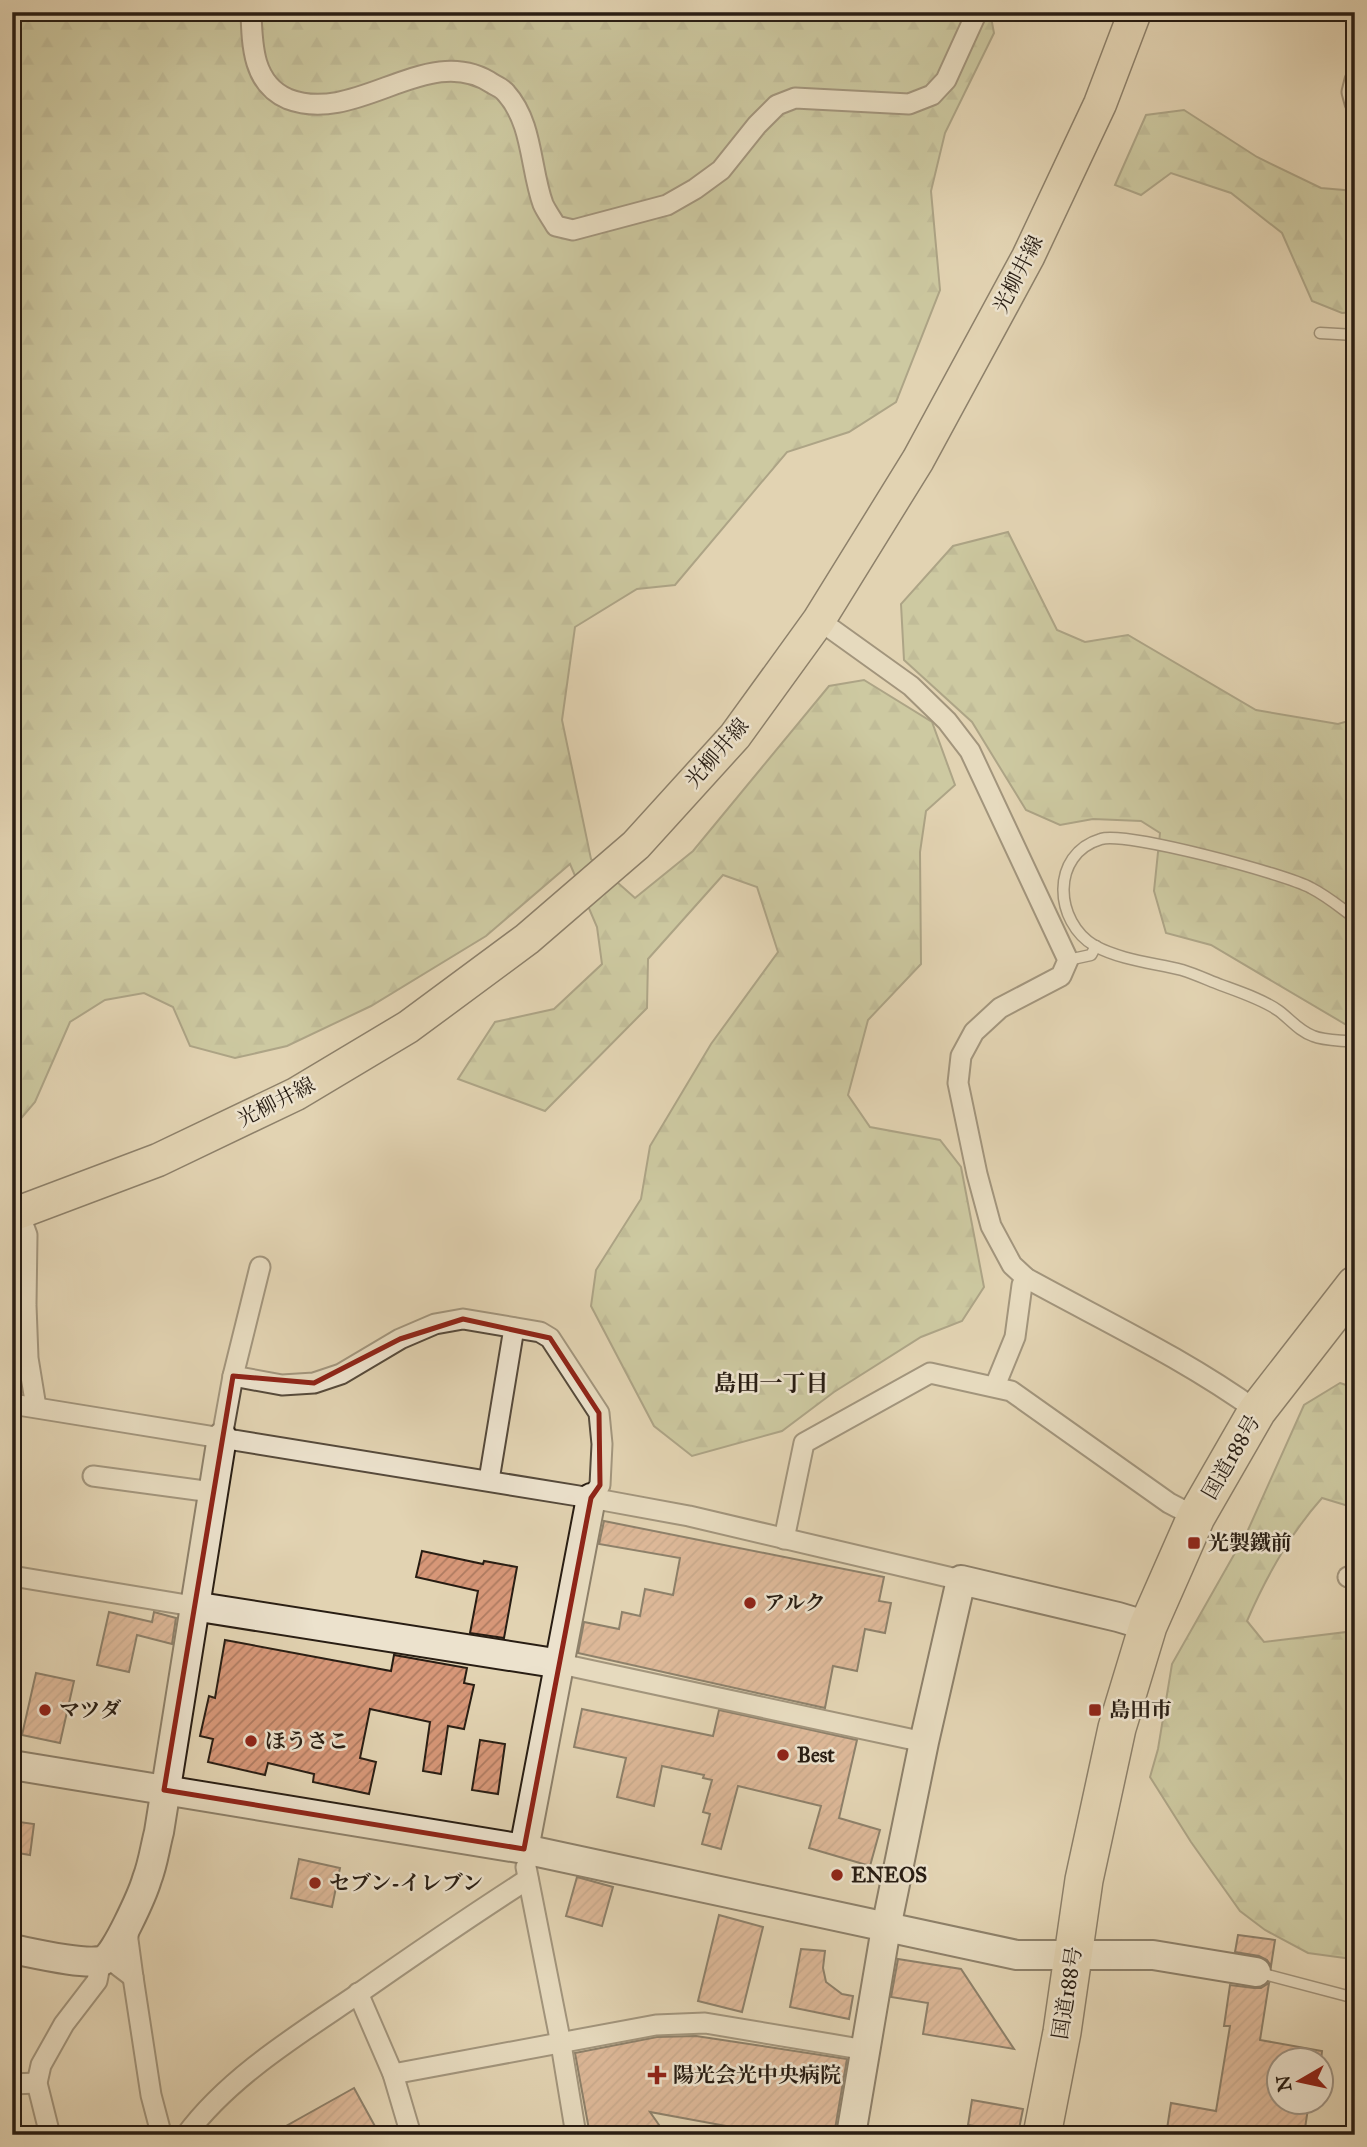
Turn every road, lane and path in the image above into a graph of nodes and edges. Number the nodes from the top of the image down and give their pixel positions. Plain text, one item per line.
1 (251, 12) edge
2 (977, 12) edge
3 (1135, 12) edge
4 (1355, 80) edge
5 (1355, 103) edge
6 (1320, 333) dead end
7 (1355, 335) edge
8 (819, 621) junction
9 (1355, 918) edge
10 (1096, 946) junction
11 (1068, 960) junction
12 (1355, 1042) edge
13 (16, 1214) edge
14 (260, 1267) dead end
15 (1026, 1278) junction
16 (1355, 1285) edge
17 (514, 1328) junction
18 (233, 1376) junction
19 (995, 1387) junction
20 (12, 1404) edge
21 (36, 1407) junction
22 (1257, 1411) junction
23 (222, 1437) junction
24 (93, 1476) dead end
25 (489, 1480) junction
26 (212, 1492) junction
27 (591, 1498) junction
28 (1196, 1517) junction
29 (784, 1539) junction
30 (12, 1576) edge
31 (961, 1580) junction
32 (193, 1606) junction
33 (1149, 1626) junction
34 (561, 1664) junction
35 (924, 1742) junction
36 (12, 1765) edge
37 (164, 1790) junction
38 (524, 1849) junction
39 (528, 1879) junction
40 (129, 1922) junction
41 (886, 1928) junction
42 (12, 1949) edge
43 (1086, 1955) junction
44 (104, 1959) junction
45 (1256, 1972) joint
46 (133, 1978) junction
47 (358, 1993) junction
48 (1354, 1997) edge
49 (561, 2044) junction
50 (866, 2050) junction
51 (393, 2074) junction
52 (37, 2082) junction
53 (12, 2084) edge
54 (50, 2135) edge
55 (164, 2135) edge
56 (186, 2135) edge
57 (411, 2135) edge
58 (576, 2135) edge
59 (851, 2135) edge
60 (1042, 2135) edge
61 (1068, 2135) edge

1 - 2 street
3 - 8 main road, 光柳井線
4 - 5 street
6 - 7 lane
8 - 11 street
8 - 13 main road, 光柳井線
9 - 10 lane
10 - 11 lane
10 - 12 lane
11 - 15 street
13 - 21 street
14 - 18 street
15 - 19 street
15 - 22 street
16 - 22 highway, 国道188号
17 - 18 street
17 - 25 street
17 - 27 street
18 - 23 street
19 - 28 street
19 - 29 street
20 - 21 street
21 - 23 street
22 - 28 highway, 国道188号
23 - 25 street
23 - 26 street
24 - 26 street
25 - 27 street
26 - 32 street
27 - 29 street
27 - 34 street
28 - 33 highway, 国道188号
29 - 31 street
30 - 32 street
31 - 33 street
31 - 35 street
32 - 34 street
32 - 37 street
33 - 43 highway, 国道188号
34 - 35 street
34 - 38 street
35 - 41 street
36 - 37 street
37 - 38 street
37 - 40 street
38 - 39 street
38 - 41 street
39 - 47 street
39 - 49 street
40 - 44 street
40 - 46 street
41 - 43 street
41 - 50 street
42 - 44 street
43 - 45 street
43 - 60 highway, 国道188号
43 - 61 highway, 国道188号
44 - 46 street
44 - 52 street
45 - 48 lane
46 - 55 street
47 - 51 street
47 - 56 street
49 - 50 street
49 - 51 street
49 - 58 street
50 - 59 street
51 - 57 street
52 - 53 street
52 - 54 street

